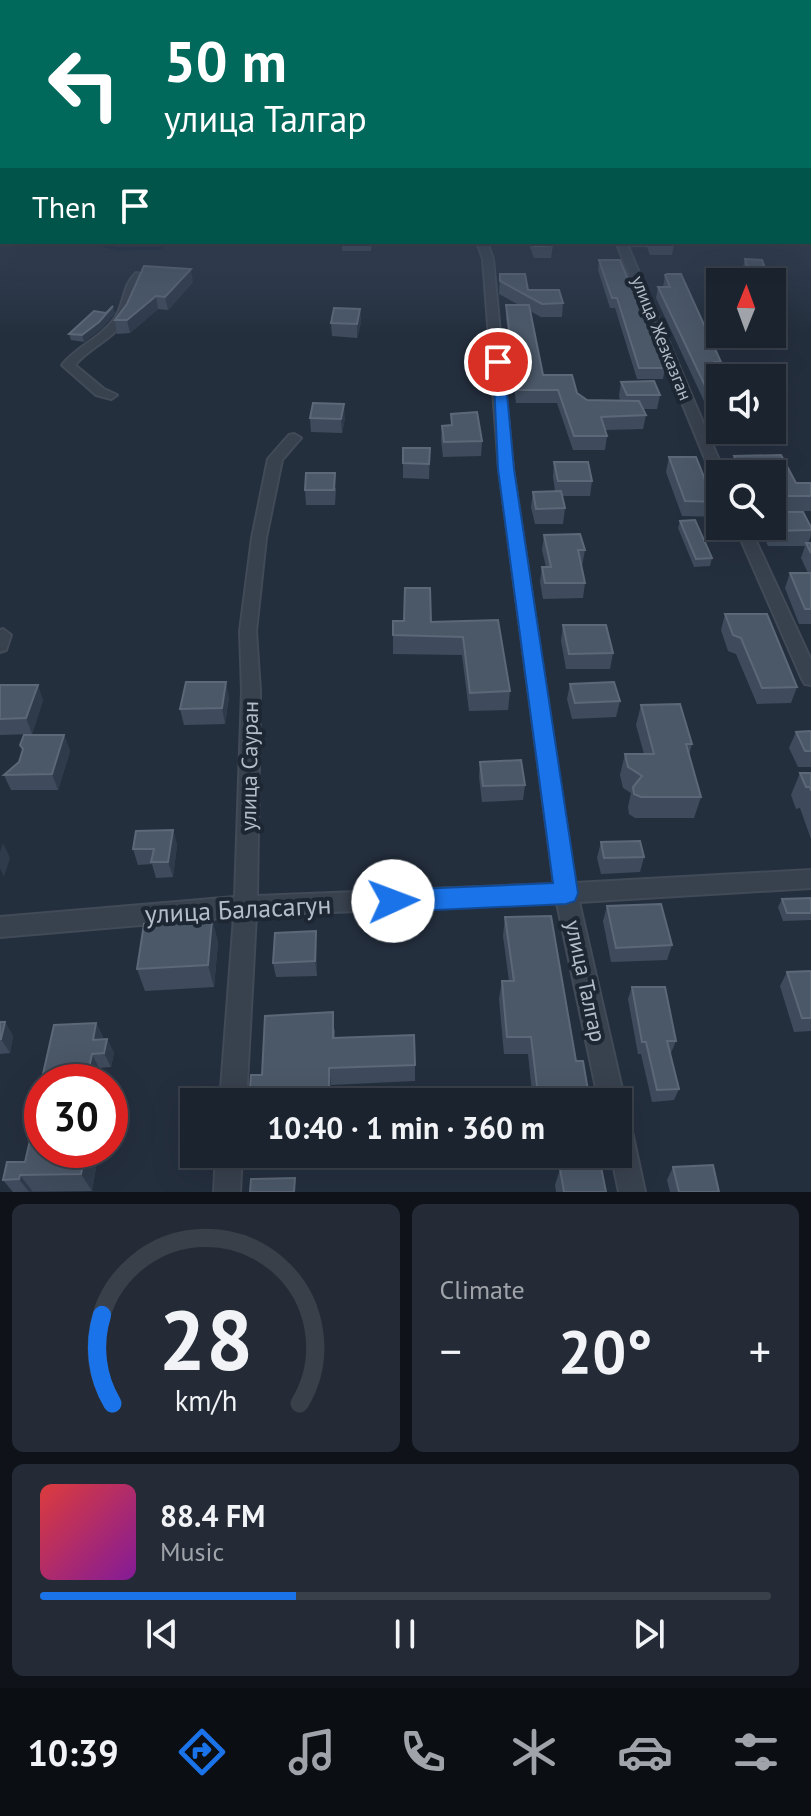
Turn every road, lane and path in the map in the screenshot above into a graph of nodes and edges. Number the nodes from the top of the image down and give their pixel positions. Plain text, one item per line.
1 (482, 244) edge
2 (622, 244) edge
3 (140, 275) edge
4 (111, 395) dead end
5 (294, 438) dead end
6 (712, 460) edge
7 (748, 540) edge
8 (811, 679) edge
9 (811, 879) edge
10 (566, 893) junction
11 (246, 906) junction
12 (0, 927) edge
13 (234, 1088) edge
14 (609, 1088) edge
15 (228, 1168) edge
16 (627, 1168) edge
17 (227, 1192) edge
18 (632, 1192) edge

1 - 10 street, улица Талгар
2 - 6 street, улица Жезказган
3 - 4 street
5 - 11 street, улица Сауран
7 - 8 street
9 - 10 street, улица Баласагун
10 - 11 street, улица Баласагун
10 - 14 street, улица Талгар
11 - 12 street, улица Баласагун
11 - 13 street, улица Сауран
15 - 17 street
16 - 18 street

